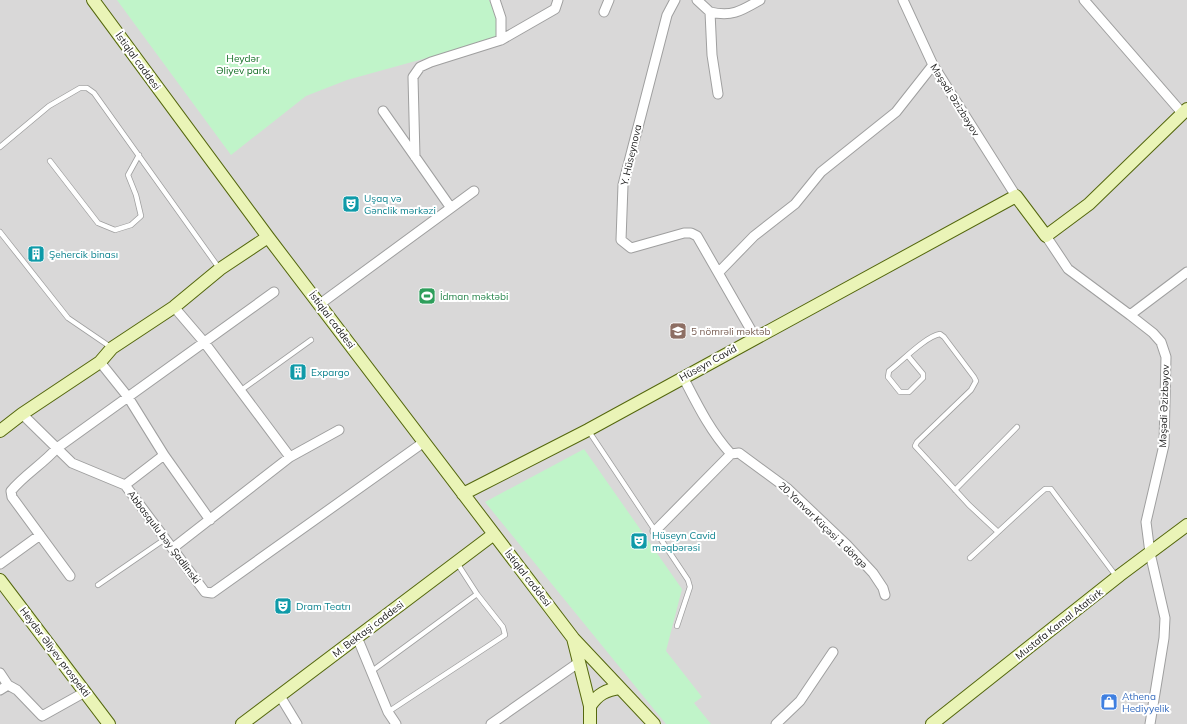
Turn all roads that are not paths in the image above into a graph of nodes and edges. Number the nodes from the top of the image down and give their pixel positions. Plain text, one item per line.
1 (93, 0) edge
2 (495, 0) edge
3 (558, 0) edge
4 (609, 0) edge
5 (674, 0) edge
6 (698, 0) edge
7 (760, 0) edge
8 (903, 0) edge
9 (1084, 0) edge
10 (604, 12) dead end
11 (710, 12) junction
12 (501, 40) junction
13 (933, 65) junction
14 (718, 94) dead end
15 (383, 111) dead end
16 (1185, 112) edge
17 (0, 147) edge
18 (138, 155) junction
19 (415, 157) junction
20 (50, 161) dead end
21 (474, 191) dead end
22 (1016, 196) junction
23 (451, 208) junction
24 (0, 232) edge
25 (1046, 236) junction
26 (268, 237) junction
27 (220, 269) junction
28 (718, 272) junction
29 (1187, 272) edge
30 (274, 292) dead end
31 (320, 304) junction
32 (174, 307) junction
33 (1130, 315) junction
34 (755, 337) junction
35 (311, 340) dead end
36 (204, 342) junction
37 (112, 348) junction
38 (908, 356) junction
39 (100, 362) junction
40 (683, 377) junction
41 (240, 391) junction
42 (128, 397) junction
43 (22, 414) junction
44 (1017, 427) dead end
45 (339, 430) dead end
46 (588, 430) junction
47 (0, 431) edge
48 (424, 442) junction
49 (57, 448) junction
50 (731, 454) junction
51 (164, 455) junction
52 (290, 457) junction
53 (125, 485) junction
54 (955, 490) junction
55 (463, 494) junction
56 (210, 520) junction
57 (1187, 525) edge
58 (655, 531) junction
59 (998, 532) junction
60 (494, 534) junction
61 (40, 535) junction
62 (165, 539) junction
63 (173, 548) junction
64 (1150, 553) junction
65 (970, 558) dead end
66 (456, 562) junction
67 (0, 564) edge
68 (70, 576) dead end
69 (1117, 578) junction
70 (0, 580) edge
71 (98, 585) dead end
72 (477, 594) junction
73 (885, 595) dead end
74 (677, 626) dead end
75 (358, 637) junction
76 (573, 638) junction
77 (833, 652) dead end
78 (578, 663) junction
79 (372, 671) junction
80 (0, 673) edge
81 (4, 687) edge
82 (620, 688) junction
83 (85, 692) junction
84 (280, 696) junction
85 (590, 706) junction
86 (388, 712) junction
87 (588, 723) edge
88 (109, 724) edge
89 (242, 724) edge
90 (296, 724) edge
91 (396, 724) edge
92 (491, 724) edge
93 (654, 724) edge
94 (776, 724) edge
95 (932, 724) edge
96 (1150, 724) edge

1 - 26 main road, İstiqlal caddesi
2 - 12 street
3 - 12 street
4 - 10 street
5 - 28 street, Y. Hüseynova
6 - 11 street
7 - 11 street
8 - 13 street, Məşədi Əzizbəyov
9 - 16 street
11 - 14 street
12 - 19 street
13 - 22 street, Məşədi Əzizbəyov
13 - 28 street
15 - 19 street
16 - 25 main road
17 - 18 lane
18 - 20 lane
18 - 27 lane
19 - 23 street
21 - 23 street
22 - 25 main road
22 - 34 main road, Hüseyn Cavid
23 - 31 street
24 - 37 lane
25 - 33 street, Məşədi Əzizbəyov
26 - 27 main road
26 - 31 main road, İstiqlal caddesi
27 - 32 main road
28 - 34 street, Y. Hüseynova
29 - 33 street
30 - 36 street
31 - 48 main road, İstiqlal caddesi
32 - 36 street
32 - 37 main road
33 - 64 street, Məşədi Əzizbəyov
34 - 40 main road, Hüseyn Cavid
35 - 41 lane
36 - 41 street
36 - 42 street
37 - 39 main road
38 - 38 lane
38 - 54 lane
39 - 42 street
39 - 43 main road
40 - 46 main road, Hüseyn Cavid
40 - 50 street
41 - 52 street
42 - 49 street
42 - 51 street
43 - 47 main road
43 - 49 street, Abbasqulu bəy Şadlinski
44 - 54 lane
45 - 52 street
46 - 55 main road, Hüseyn Cavid
46 - 58 lane
48 - 55 main road, İstiqlal caddesi
48 - 63 street, Abbasqulu bəy Şadlinski
49 - 53 street, Abbasqulu bəy Şadlinski
49 - 61 street
50 - 58 street
50 - 73 street, 20 Yanvar Küçəsi 1 döngə
51 - 53 street
51 - 56 street
52 - 56 street
53 - 62 street, Abbasqulu bəy Şadlinski
54 - 59 lane
55 - 60 main road, İstiqlal caddesi
56 - 63 street
57 - 64 main road, Mustafa Kamal Atatürk
58 - 74 lane
59 - 65 lane
59 - 69 lane
60 - 66 main road, M. Bektaşi caddesi
60 - 76 main road, İstiqlal caddesi
61 - 67 street
61 - 68 street
62 - 63 street, Abbasqulu bəy Şadlinski
62 - 71 lane
64 - 69 main road, Mustafa Kamal Atatürk
64 - 96 street, Məşədi Əzizbəyov
66 - 72 lane
66 - 75 main road, M. Bektaşi caddesi
69 - 95 main road, Mustafa Kamal Atatürk
70 - 83 main road, Heydər Əliyev prospekti
72 - 79 lane
72 - 86 lane
75 - 79 street
75 - 84 main road, M. Bektaşi caddesi
76 - 78 main road
76 - 82 main road, İstiqlal caddesi
77 - 94 street
78 - 85 main road
78 - 92 street
79 - 86 street
80 - 81 street
81 - 83 street
82 - 85 main road
82 - 93 main road, İstiqlal caddesi
83 - 88 main road, Heydər Əliyev prospekti
84 - 89 main road, M. Bektaşi caddesi
84 - 90 street
85 - 87 main road
86 - 91 street

